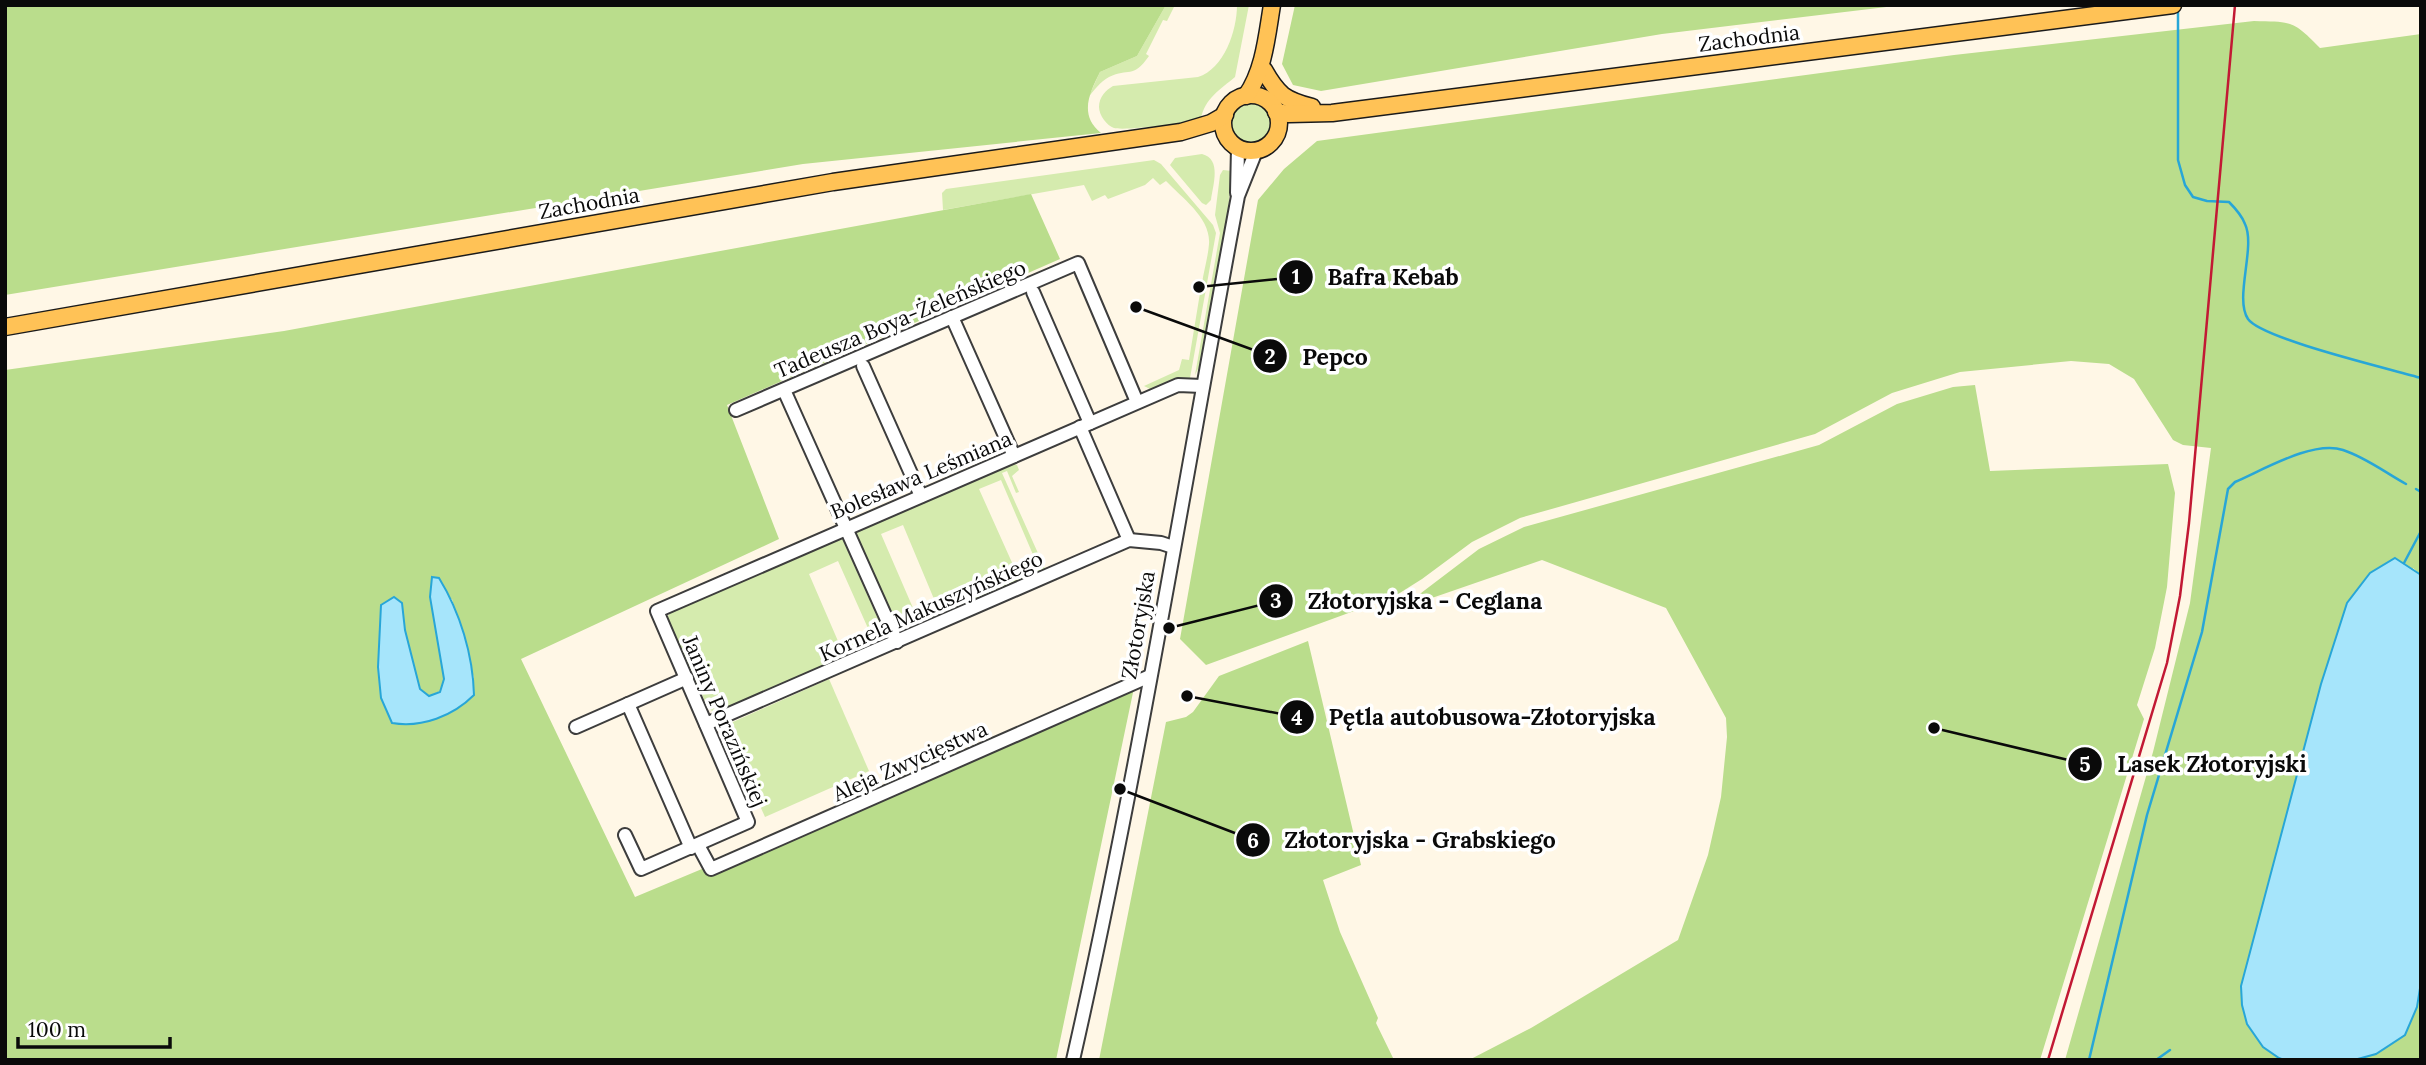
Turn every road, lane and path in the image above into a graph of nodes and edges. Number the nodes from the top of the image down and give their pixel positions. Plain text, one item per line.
1 (1272, 5) edge
2 (2172, 5) edge
3 (1264, 52) junction
4 (1264, 69) junction
5 (1246, 96) junction
6 (1272, 106) junction
7 (1332, 113) junction
8 (1225, 115) junction
9 (1181, 132) junction
10 (1277, 133) junction
11 (1232, 142) junction
12 (1255, 151) junction
13 (1238, 196) junction
14 (1033, 292) dead end
15 (952, 317) junction
16 (5, 327) edge
17 (863, 366) dead end
18 (1202, 386) junction
19 (784, 390) junction
20 (1137, 402) junction
21 (736, 410) dead end
22 (1085, 425) junction
23 (1014, 456) junction
24 (921, 496) junction
25 (846, 529) junction
26 (1129, 540) junction
27 (1173, 547) junction
28 (657, 611) joint
29 (897, 642) junction
30 (1150, 676) junction
31 (687, 678) junction
32 (628, 704) junction
33 (706, 724) junction
34 (576, 727) dead end
35 (625, 835) dead end
36 (694, 847) junction
37 (1073, 1060) edge

1 - 3 main road
2 - 7 main road, Zachodnia
3 - 4 main road
3 - 5 main road
4 - 6 main road
4 - 7 main road
5 - 6 main road
5 - 8 main road
6 - 7 main road, Zachodnia
6 - 10 main road
7 - 10 main road, Zachodnia
8 - 9 main road, Zachodnia
8 - 11 main road
9 - 11 main road, Zachodnia
9 - 16 main road, Zachodnia
10 - 12 main road
11 - 12 main road
11 - 13 street, Złotoryjska
12 - 13 street, Złotoryjska
13 - 18 street, Złotoryjska
14 - 22 street
15 - 19 street, Tadeusza Boya-Żeleńskiego
15 - 20 street, Tadeusza Boya-Żeleńskiego
15 - 23 street
17 - 24 street
18 - 20 street, Bolesława Leśmiana
18 - 27 street, Złotoryjska
19 - 21 street, Tadeusza Boya-Żeleńskiego
19 - 25 street
20 - 22 street, Bolesława Leśmiana
22 - 23 street, Bolesława Leśmiana
22 - 26 street
23 - 24 street, Bolesława Leśmiana
24 - 25 street, Bolesława Leśmiana
25 - 28 street, Bolesława Leśmiana
25 - 29 street
26 - 27 street
26 - 29 street, Kornela Makuszyńskiego
27 - 30 street, Złotoryjska
28 - 31 street, Janiny Porazińskiej
29 - 33 street, Kornela Makuszyńskiego
30 - 36 street, Aleja Zwycięstwa
30 - 37 street, Złotoryjska
31 - 32 street
31 - 33 street, Janiny Porazińskiej
32 - 34 street
32 - 36 street
33 - 36 street, Janiny Porazińskiej
35 - 36 street, Janiny Porazińskiej

